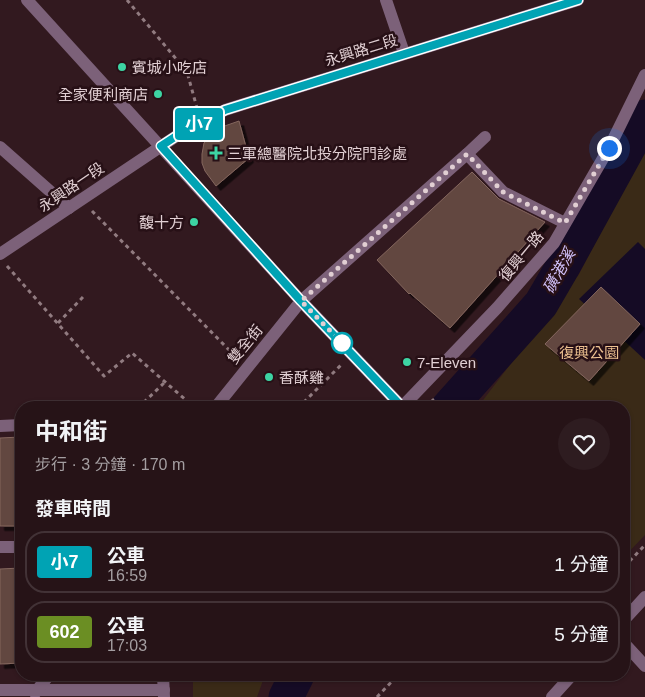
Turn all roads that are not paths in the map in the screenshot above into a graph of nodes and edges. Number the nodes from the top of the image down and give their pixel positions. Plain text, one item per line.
1 (27, 0) edge
2 (386, 0) edge
3 (578, 0) edge
4 (404, 53) junction
5 (645, 75) edge
6 (485, 137) dead end
7 (161, 146) junction
8 (0, 147) edge
9 (467, 154) junction
10 (70, 208) junction
11 (565, 223) junction
12 (3, 260) edge
13 (301, 301) junction
14 (220, 401) edge
15 (397, 401) edge
16 (409, 401) edge
17 (15, 425) edge
18 (0, 426) edge
19 (0, 547) edge
20 (15, 547) edge
21 (645, 598) edge
22 (630, 614) edge
23 (630, 650) edge
24 (645, 666) edge
25 (44, 681) edge
26 (567, 681) edge
27 (0, 690) edge
28 (35, 693) edge
29 (164, 693) edge
30 (552, 697) edge

1 - 7 street
2 - 4 street
3 - 4 street, 永興路二段
4 - 7 street, 永興路二段
5 - 11 street, 復興一路
6 - 9 street, 雙全街
7 - 10 street, 永興路一段
7 - 13 street
8 - 10 street
9 - 11 street
9 - 13 street, 雙全街
10 - 12 street, 永興路一段
11 - 16 street, 復興一路
13 - 14 street, 雙全街
13 - 15 street
17 - 18 street
19 - 20 street
21 - 22 street
23 - 24 street
25 - 28 street
26 - 30 street
27 - 28 street
28 - 29 street

